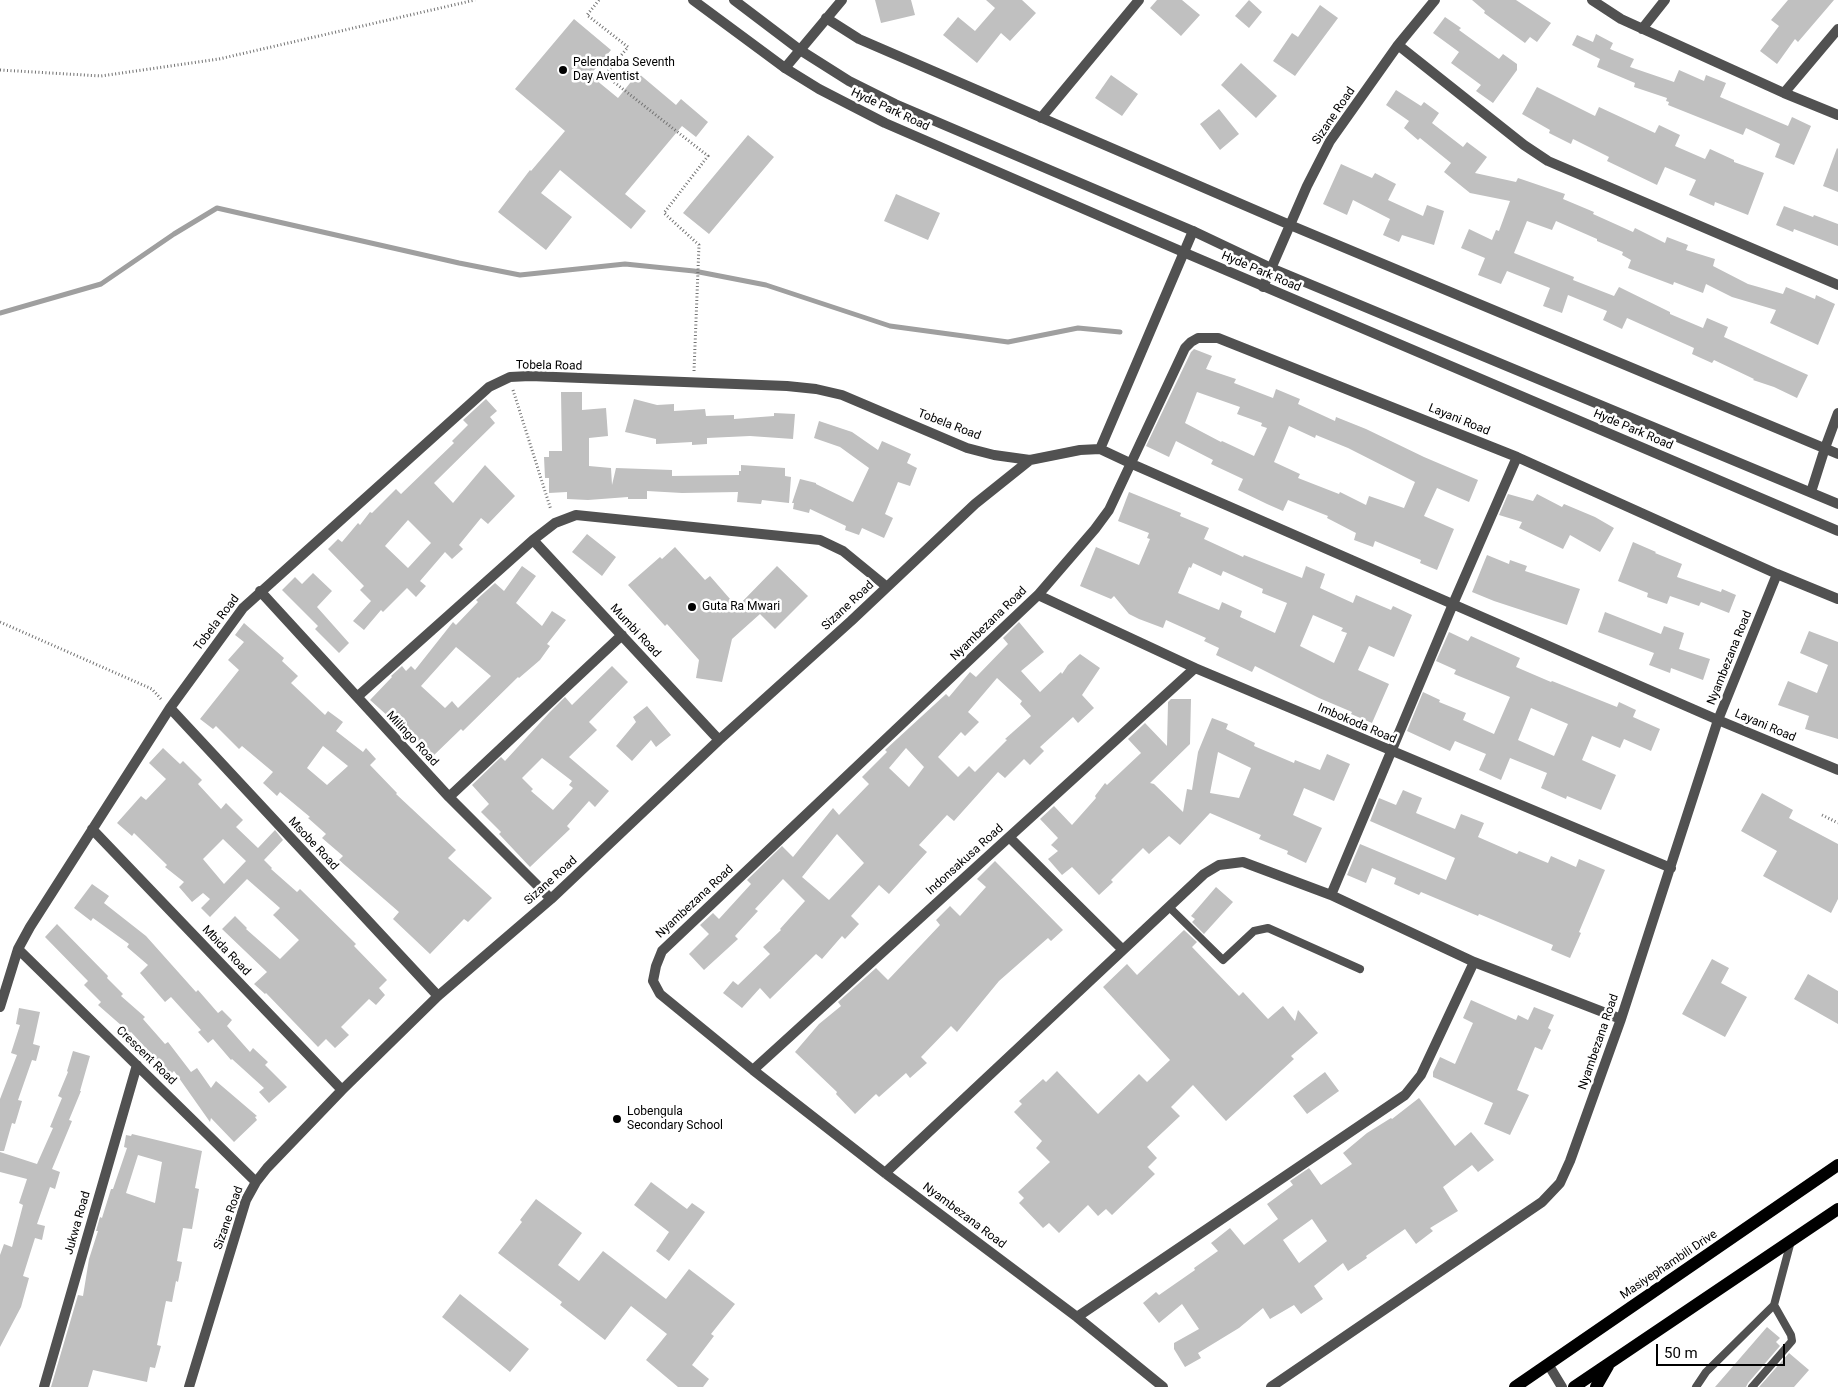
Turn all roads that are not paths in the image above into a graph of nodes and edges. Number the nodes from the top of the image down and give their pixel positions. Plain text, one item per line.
1 (693, 0) edge
2 (734, 0) edge
3 (842, 0) edge
4 (1139, 0) edge
5 (1435, 0) edge
6 (1592, 0) edge
7 (1665, 0) edge
8 (826, 18) junction
9 (1642, 28) junction
10 (1838, 29) edge
11 (1398, 45) junction
12 (800, 50) junction
13 (785, 68) junction
14 (1784, 93) junction
15 (1838, 116) edge
16 (1041, 118) junction
17 (1290, 225) junction
18 (1193, 231) junction
19 (1183, 252) junction
20 (1271, 268) junction
21 (1838, 285) edge
22 (1263, 287) junction
23 (1838, 413) edge
24 (1100, 448) junction
25 (1825, 448) junction
26 (1838, 454) edge
27 (1517, 457) junction
28 (1030, 460) junction
29 (1132, 464) junction
30 (1811, 492) junction
31 (1838, 504) edge
32 (1838, 531) edge
33 (533, 540) junction
34 (1777, 574) junction
35 (887, 587) junction
36 (260, 591) junction
37 (1038, 595) junction
38 (1838, 599) edge
39 (1453, 604) junction
40 (622, 635) junction
41 (1195, 668) junction
42 (356, 697) junction
43 (170, 708) junction
44 (1718, 720) junction
45 (720, 740) junction
46 (1392, 752) junction
47 (1838, 770) edge
48 (449, 797) junction
49 (92, 829) junction
50 (1009, 837) junction
51 (1670, 868) junction
52 (1331, 894) junction
53 (551, 899) junction
54 (1169, 907) junction
55 (18, 949) junction
56 (1123, 950) junction
57 (1474, 962) junction
58 (1360, 969) dead end
59 (438, 996) junction
60 (0, 1007) edge
61 (1620, 1019) junction
62 (137, 1066) junction
63 (753, 1070) junction
64 (342, 1090) junction
65 (1838, 1165) edge
66 (885, 1173) junction
67 (256, 1182) junction
68 (1838, 1209) edge
69 (1790, 1241) junction
70 (1774, 1304) junction
71 (1077, 1317) junction
72 (1611, 1362) junction
73 (1548, 1364) junction
74 (44, 1387) edge
75 (189, 1387) edge
76 (1163, 1387) edge
77 (1271, 1387) edge
78 (1515, 1387) edge
79 (1562, 1387) edge
80 (1574, 1387) edge
81 (1596, 1387) edge
82 (1696, 1387) edge
83 (1752, 1387) edge

1 - 13 street, Hyde Park Road
2 - 12 street, Hyde Park Road
3 - 8 street
4 - 16 street
5 - 11 street, Sizane Road
6 - 9 street
7 - 9 street
8 - 12 street
8 - 16 street
9 - 14 street
10 - 14 street
11 - 17 street, Sizane Road
11 - 21 street
12 - 13 street
12 - 18 street, Hyde Park Road
13 - 19 street, Hyde Park Road
14 - 15 street
16 - 17 street
17 - 20 street, Sizane Road
17 - 25 street
18 - 19 street
18 - 20 street, Hyde Park Road
19 - 22 street, Hyde Park Road
19 - 24 street
20 - 22 street, Sizane Road
20 - 30 street, Hyde Park Road
22 - 32 street, Hyde Park Road
23 - 25 street
24 - 28 street, Tobela Road
24 - 29 street, Layani Road
25 - 26 street
25 - 30 street
27 - 29 street, Layani Road
27 - 34 street, Layani Road
27 - 39 street
28 - 35 street, Sizane Road
28 - 36 street, Tobela Road
29 - 37 street, Nyambezana Road
29 - 39 street, Layani Road
30 - 31 street, Hyde Park Road
33 - 35 street
33 - 40 street, Mumbi Road
33 - 42 street
34 - 38 street, Layani Road
34 - 44 street, Nyambezana Road
35 - 45 street, Sizane Road
36 - 42 street, Milingo Road
36 - 43 street, Tobela Road
37 - 41 street, Imbokoda Road
37 - 63 street, Nyambezana Road
39 - 44 street, Layani Road
39 - 46 street
40 - 45 street, Mumbi Road
40 - 48 street
41 - 46 street, Imbokoda Road
41 - 50 street, Indonsakusa Road
42 - 48 street, Milingo Road
43 - 49 street, Tobela Road
43 - 59 street, Msobe Road
44 - 47 street, Layani Road
44 - 51 street, Nyambezana Road
45 - 53 street, Sizane Road
46 - 51 street, Imbokoda Road
46 - 52 street
48 - 53 street, Milingo Road
49 - 55 street, Tobela Road
49 - 64 street, Mbida Road
50 - 56 street
50 - 63 street, Indonsakusa Road
51 - 61 street, Nyambezana Road
52 - 54 street
52 - 57 street
53 - 59 street, Sizane Road
54 - 56 street
54 - 58 lane
55 - 60 street, Tobela Road
55 - 62 street, Crescent Road
56 - 66 street
57 - 61 street
57 - 71 street
59 - 64 street, Sizane Road
61 - 77 street, Nyambezana Road
62 - 67 street, Crescent Road
62 - 74 street, Jukwa Road
63 - 66 street, Nyambezana Road
64 - 67 street, Sizane Road
65 - 73 main road, Masiyephambili Drive
66 - 71 street, Nyambezana Road
67 - 75 street, Sizane Road
68 - 69 main road
69 - 70 lane
69 - 72 main road
70 - 82 lane
70 - 83 lane
71 - 76 street, Nyambezana Road
72 - 80 main road
72 - 81 main road
73 - 78 main road, Masiyephambili Drive
73 - 79 street

